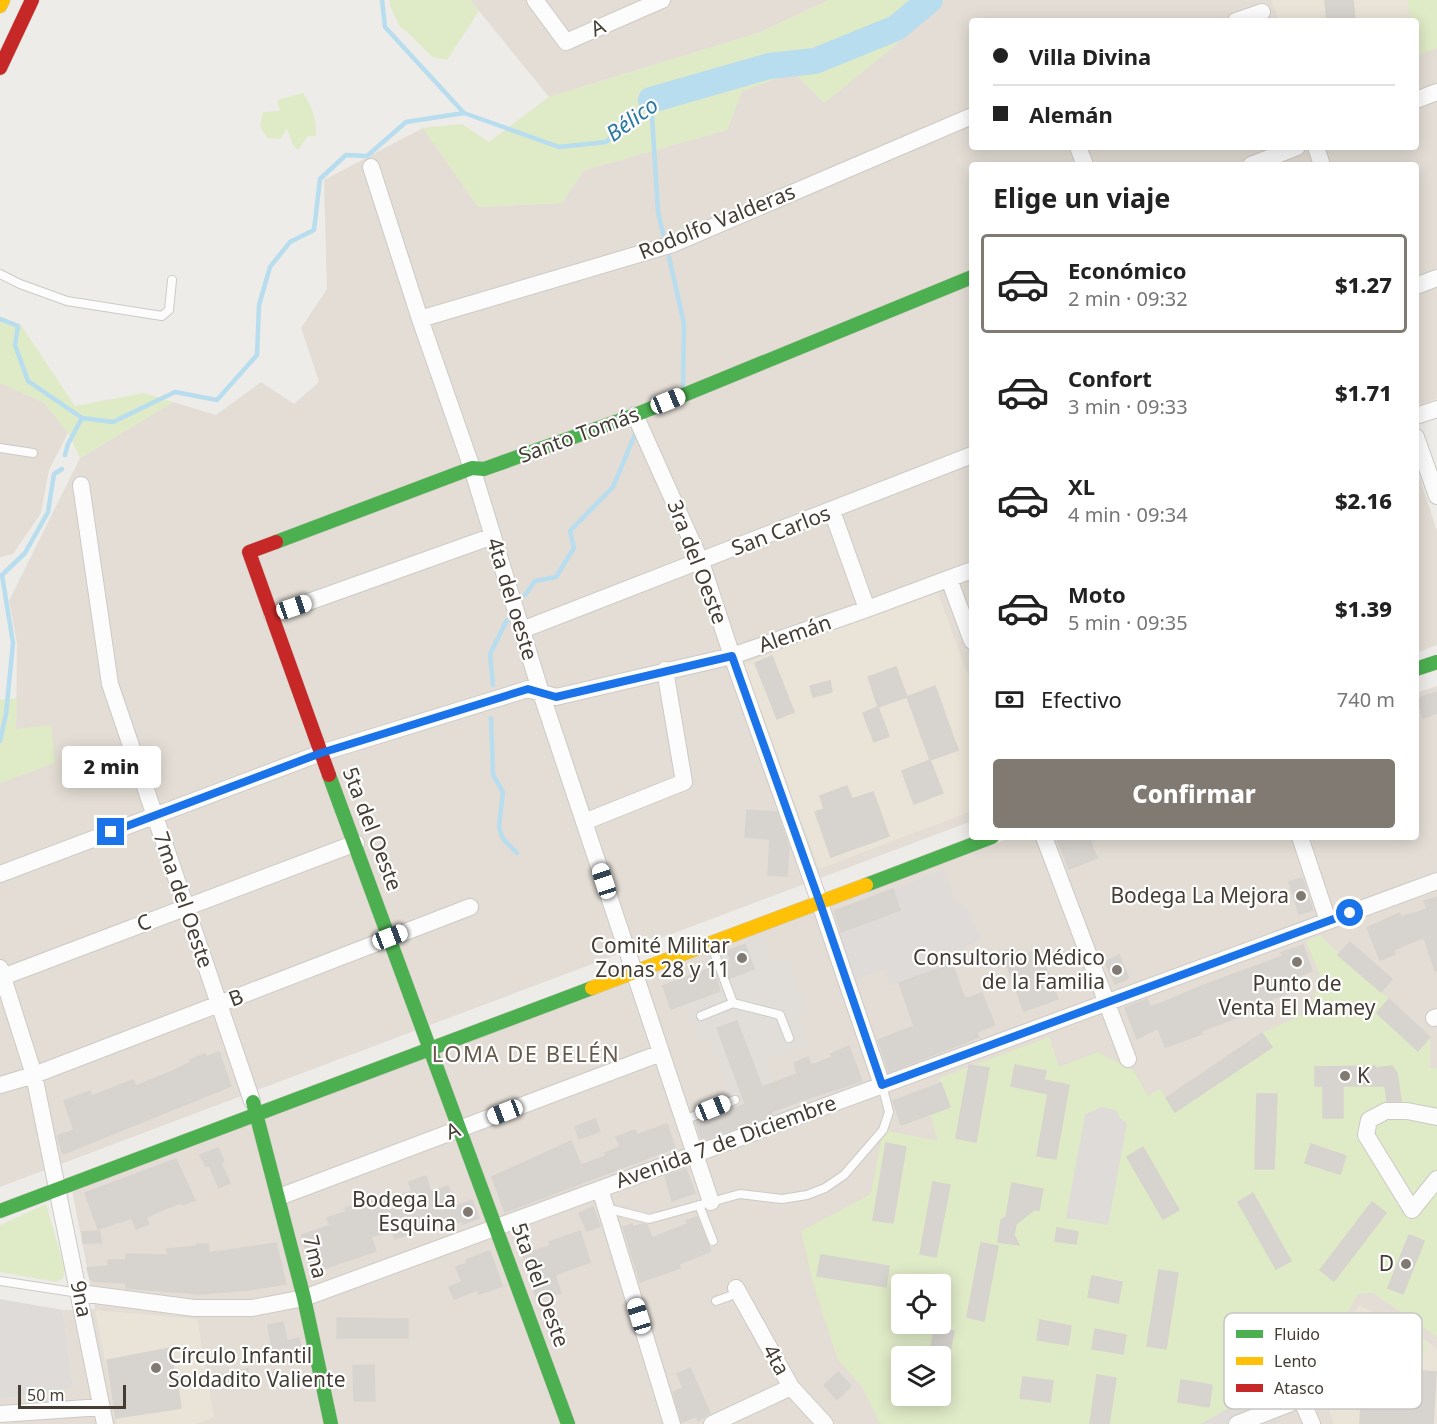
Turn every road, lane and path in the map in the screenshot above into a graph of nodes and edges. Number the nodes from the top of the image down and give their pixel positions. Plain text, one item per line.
1 (3, 0) edge
2 (32, 0) edge
3 (535, 0) edge
4 (662, 0) edge
5 (0, 6) edge
6 (1261, 11) edge
7 (1244, 18) edge
8 (0, 68) edge
9 (1437, 92) edge
10 (1419, 99) edge
11 (969, 117) edge
12 (1289, 150) edge
13 (1259, 162) edge
14 (371, 166) dead end
15 (0, 274) edge
16 (969, 278) edge
17 (1437, 278) edge
18 (172, 280) dead end
19 (1419, 285) edge
20 (420, 319) junction
21 (1437, 409) edge
22 (635, 415) junction
23 (1419, 415) edge
24 (1419, 445) edge
25 (0, 448) edge
26 (33, 453) dead end
27 (969, 456) edge
28 (472, 468) junction
29 (81, 485) dead end
30 (1437, 496) edge
31 (832, 512) junction
32 (493, 536) junction
33 (249, 552) joint
34 (701, 562) junction
35 (969, 571) edge
36 (949, 579) junction
37 (867, 609) junction
38 (272, 615) junction
39 (522, 630) junction
40 (969, 633) edge
41 (732, 656) junction
42 (1437, 662) edge
43 (1419, 668) edge
44 (665, 670) junction
45 (1437, 673) edge
46 (1419, 680) edge
47 (542, 693) junction
48 (321, 753) junction
49 (155, 816) junction
50 (584, 822) junction
51 (969, 835) edge
52 (983, 840) edge
53 (1045, 840) edge
54 (1301, 840) edge
55 (356, 843) junction
56 (0, 874) edge
57 (1437, 881) edge
58 (818, 897) junction
59 (470, 907) dead end
60 (186, 908) junction
61 (1328, 921) junction
62 (390, 937) junction
63 (711, 944) junction
64 (632, 966) junction
65 (1, 974) edge
66 (1105, 1003) junction
67 (219, 1004) junction
68 (733, 1004) junction
69 (701, 1016) dead end
70 (789, 1038) dead end
71 (429, 1043) junction
72 (661, 1053) junction
73 (1128, 1059) dead end
74 (34, 1075) junction
75 (0, 1085) edge
76 (882, 1085) junction
77 (735, 1100) dead end
78 (258, 1102) junction
79 (1437, 1117) edge
80 (684, 1120) junction
81 (460, 1129) junction
82 (695, 1154) junction
83 (56, 1178) junction
84 (1437, 1179) edge
85 (600, 1189) junction
86 (279, 1197) junction
87 (705, 1203) junction
88 (606, 1208) junction
89 (0, 1211) edge
90 (496, 1227) junction
91 (713, 1241) dead end
92 (0, 1281) edge
93 (737, 1291) joint
94 (80, 1293) junction
95 (304, 1298) junction
96 (716, 1301) dead end
97 (791, 1387) junction
98 (1276, 1409) edge
99 (1305, 1409) edge
100 (0, 1414) edge
101 (104, 1416) edge
102 (331, 1424) edge
103 (568, 1424) edge
104 (672, 1424) edge
105 (712, 1424) edge
106 (825, 1424) edge
107 (1238, 1424) edge
108 (1312, 1424) edge

1 - 5 main road
2 - 8 main road
3 - 4 street, A
6 - 7 street
9 - 10 street
11 - 20 street, Rodolfo Valderas
12 - 13 street
14 - 20 street, 4ta del oeste
15 - 18 lane
16 - 22 main road, Santo Tomás
17 - 19 street
20 - 28 street, 4ta del oeste
21 - 23 street
22 - 28 main road, Santo Tomás
22 - 34 street, 3ra del Oeste
24 - 30 street
25 - 26 lane
27 - 31 street, San Carlos
28 - 32 street, 4ta del oeste
28 - 33 main road, Santo Tomás
29 - 49 street, 7ma del Oeste
31 - 34 street, San Carlos
31 - 37 street
32 - 38 street
32 - 39 street, 4ta del oeste
33 - 38 main road, 5ta del Oeste
34 - 39 street, San Carlos
34 - 41 street, 3ra del Oeste
35 - 36 street, Alemán
36 - 37 street, Alemán
36 - 40 street
37 - 41 street, Alemán
38 - 48 main road, 5ta del Oeste
39 - 47 street, 4ta del oeste
41 - 44 street, Alemán
41 - 58 street, 3ra del Oeste
42 - 43 main road
44 - 47 street, Alemán
44 - 50 street
45 - 46 main road
47 - 48 street, Alemán
47 - 50 street, 4ta del oeste
48 - 49 street, Alemán
48 - 55 main road, 5ta del Oeste
49 - 56 street, Alemán
49 - 60 street, 7ma del Oeste
50 - 64 street, 4ta del oeste
51 - 58 main road
52 - 58 main road
53 - 66 street
54 - 61 street
55 - 60 street, C
55 - 62 main road, 5ta del Oeste
57 - 61 street, Avenida 7 de Diciembre
58 - 63 main road
58 - 64 main road
58 - 76 street, 3ra del Oeste
59 - 62 street, B
60 - 65 street, C
60 - 67 street, 7ma del Oeste
61 - 66 street, Avenida 7 de Diciembre
62 - 67 street, B
62 - 71 main road, 5ta del Oeste
63 - 64 main road
63 - 68 lane
64 - 71 main road
64 - 72 street, 4ta del oeste
65 - 74 street, 9na
66 - 73 street
66 - 76 street, Avenida 7 de Diciembre
67 - 74 street, B
67 - 78 street, 7ma del Oeste
68 - 69 lane
68 - 70 lane
71 - 78 main road
71 - 78 main road
71 - 81 main road, 5ta del Oeste
72 - 80 street, 4ta del oeste
72 - 81 street, A
74 - 75 street, B
74 - 83 street, 9na
76 - 82 street, Avenida 7 de Diciembre
76 - 87 lane
77 - 80 lane
78 - 83 main road
78 - 86 main road, 7ma
79 - 84 street
80 - 82 street, 4ta del oeste
81 - 86 street, A
81 - 90 main road, 5ta del Oeste
82 - 85 street, Avenida 7 de Diciembre
82 - 87 street, 4ta del oeste
83 - 89 main road
83 - 94 street, 9na
85 - 88 street
85 - 90 street, Avenida 7 de Diciembre
86 - 95 main road, 7ma
87 - 88 lane
87 - 91 lane
88 - 104 street
90 - 95 street, Avenida 7 de Diciembre
90 - 103 main road, 5ta del Oeste
92 - 94 lane, Avenida 7 de Diciembre
93 - 96 lane
93 - 97 street, 4ta
94 - 95 street, Avenida 7 de Diciembre
94 - 101 street, 9na
95 - 102 main road, 7ma
97 - 105 street
97 - 106 street, 4ta
98 - 107 street
99 - 108 street
100 - 101 street

